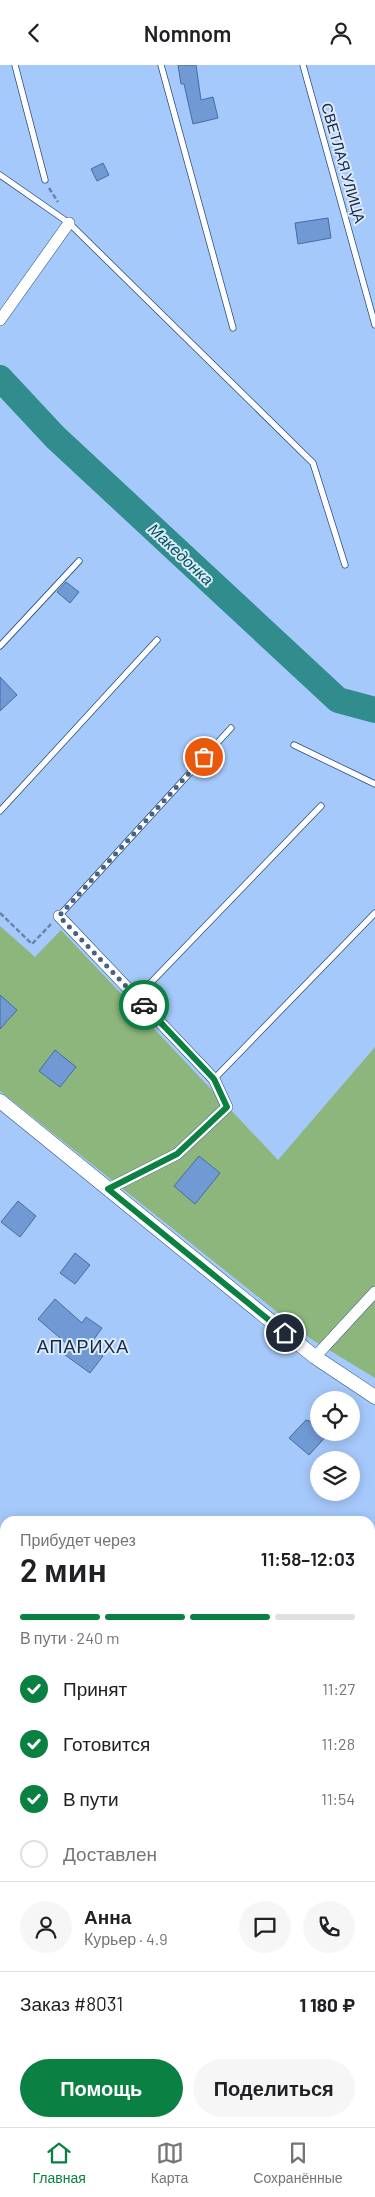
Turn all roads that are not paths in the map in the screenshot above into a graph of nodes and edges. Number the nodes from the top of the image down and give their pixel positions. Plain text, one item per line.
1 (15, 65) edge
2 (161, 65) edge
3 (303, 65) edge
4 (0, 175) edge
5 (45, 180) dead end
6 (69, 223) junction
7 (0, 320) edge
8 (375, 325) edge
9 (233, 327) dead end
10 (79, 561) dead end
11 (345, 565) dead end
12 (157, 640) dead end
13 (0, 646) edge
14 (231, 728) dead end
15 (294, 745) dead end
16 (375, 784) edge
17 (322, 806) dead end
18 (0, 811) edge
19 (375, 913) edge
20 (59, 916) joint
21 (137, 997) junction
22 (214, 1079) junction
23 (0, 1101) edge
24 (108, 1189) junction
25 (375, 1292) edge
26 (315, 1357) junction
27 (375, 1397) edge

1 - 5 lane
2 - 9 lane
3 - 8 lane, СВЕТЛАЯ УЛИЦА
4 - 6 lane
6 - 7 street
6 - 11 lane
10 - 13 lane
12 - 18 lane
14 - 20 lane
15 - 16 lane
17 - 21 lane
19 - 22 lane
20 - 21 street
21 - 22 street
22 - 24 street
23 - 24 street
24 - 26 street
25 - 26 street
26 - 27 street

